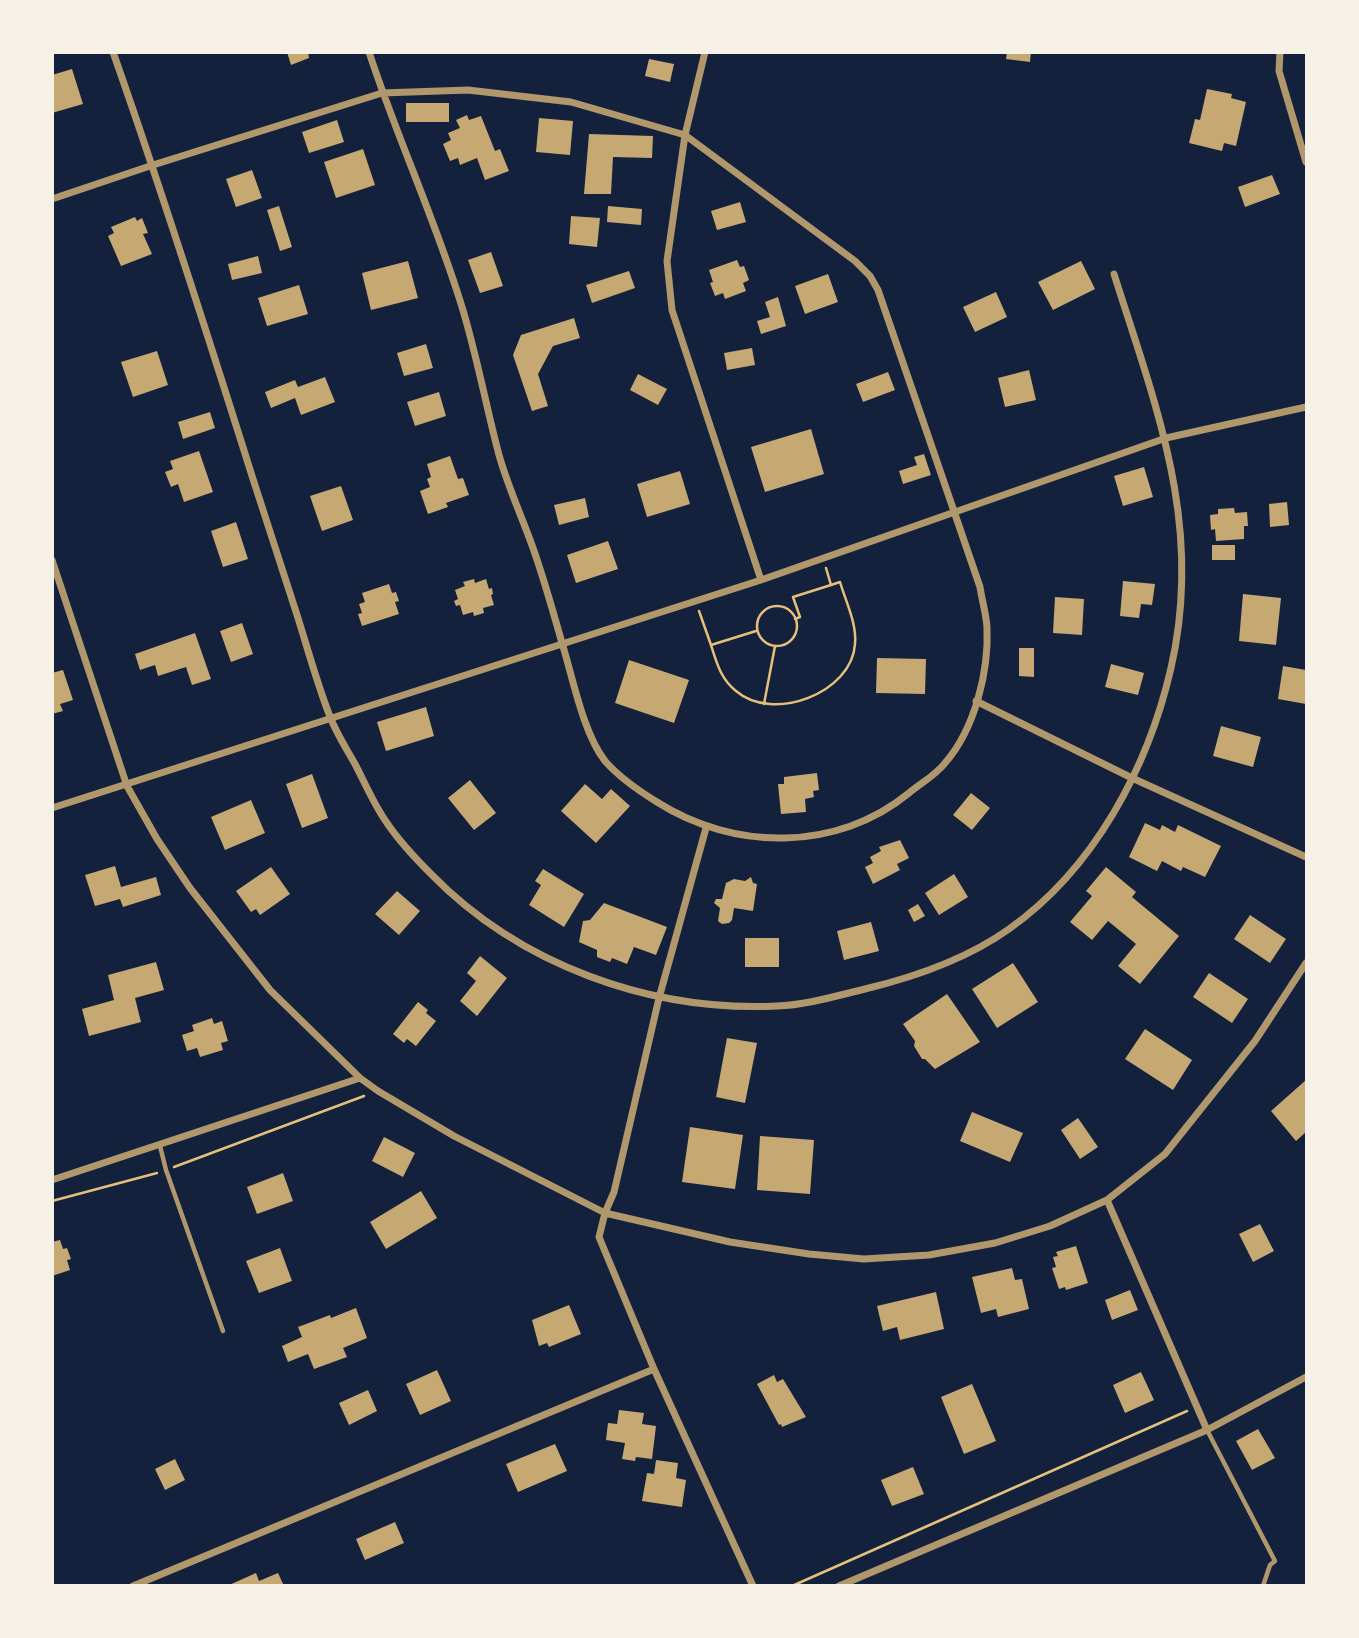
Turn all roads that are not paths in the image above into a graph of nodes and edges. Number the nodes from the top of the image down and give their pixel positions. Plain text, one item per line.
1 (113, 52) edge
2 (369, 52) edge
3 (705, 52) edge
4 (1280, 52) edge
5 (383, 93) junction
6 (685, 135) junction
7 (1307, 162) edge
8 (153, 165) junction
9 (52, 199) edge
10 (1114, 274) dead end
11 (1307, 407) edge
12 (1166, 438) junction
13 (955, 512) junction
14 (52, 560) edge
15 (761, 580) junction
16 (562, 643) junction
17 (976, 701) junction
18 (331, 720) junction
19 (1132, 779) junction
20 (127, 786) junction
21 (52, 808) edge
22 (706, 828) junction
23 (1307, 857) edge
24 (1307, 963) edge
25 (659, 998) junction
26 (360, 1078) junction
27 (160, 1146) junction
28 (52, 1180) edge
29 (1107, 1200) junction
30 (605, 1213) junction
31 (223, 1331) dead end
32 (654, 1369) junction
33 (1307, 1377) edge
34 (1207, 1430) junction
35 (133, 1586) edge
36 (753, 1586) edge
37 (839, 1586) edge
38 (1263, 1586) edge

1 - 8 street
2 - 5 street
3 - 6 street
4 - 7 street
5 - 6 street
5 - 8 street
5 - 16 street
6 - 13 street
6 - 15 street
8 - 9 street
8 - 18 street
10 - 12 street
11 - 12 street
12 - 13 street
12 - 19 street
13 - 15 street
13 - 17 street
14 - 20 street
15 - 16 street
16 - 18 street
16 - 22 street
17 - 19 street
17 - 22 street
18 - 20 street
18 - 25 street
19 - 23 street
19 - 25 street
20 - 21 street
20 - 26 street
22 - 25 street
24 - 29 street
25 - 30 street
26 - 27 street
26 - 30 street
27 - 28 street
27 - 31 lane
29 - 30 street
29 - 34 street
30 - 32 street
32 - 35 street
32 - 36 street
33 - 34 street
34 - 37 street
34 - 38 lane

